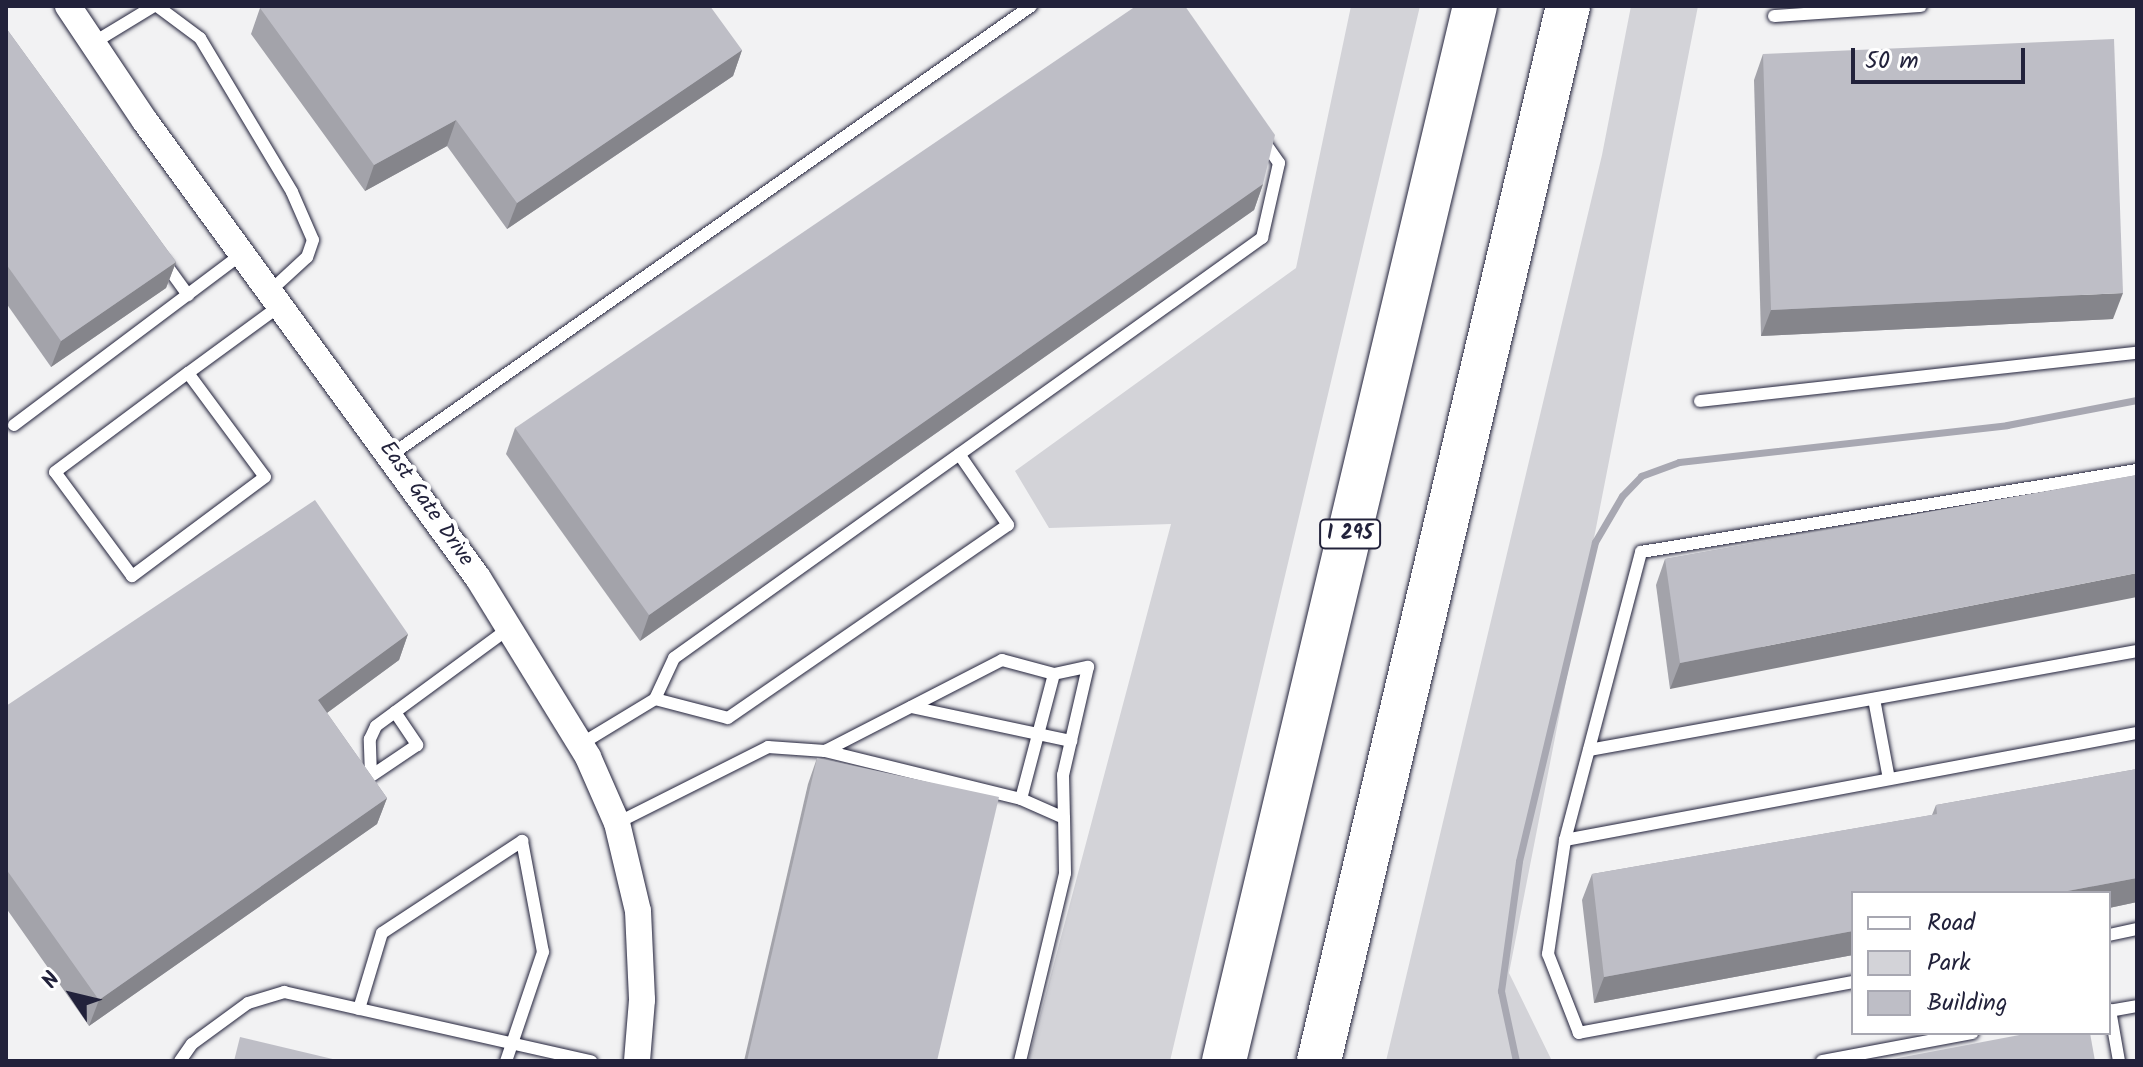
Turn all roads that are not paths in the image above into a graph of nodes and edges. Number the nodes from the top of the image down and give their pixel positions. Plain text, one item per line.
1 (68, 6) edge
2 (156, 6) edge
3 (1031, 6) edge
4 (1475, 6) edge
5 (1568, 6) edge
6 (1921, 6) edge
7 (1774, 16) dead end
8 (93, 43) junction
9 (1252, 124) edge
10 (151, 245) edge
11 (243, 253) junction
12 (188, 295) junction
13 (276, 298) junction
14 (2137, 353) edge
15 (188, 373) junction
16 (1700, 401) dead end
17 (14, 425) dead end
18 (959, 454) junction
19 (391, 455) junction
20 (2137, 470) edge
21 (511, 627) junction
22 (2137, 651) edge
23 (1054, 674) junction
24 (655, 699) junction
25 (1874, 699) junction
26 (911, 707) junction
27 (395, 712) junction
28 (2137, 733) edge
29 (1038, 734) junction
30 (1071, 741) junction
31 (581, 744) junction
32 (1589, 750) junction
33 (825, 751) junction
34 (1889, 779) junction
35 (1021, 799) junction
36 (1064, 818) junction
37 (617, 823) junction
38 (1565, 840) junction
39 (2137, 929) edge
40 (2111, 935) edge
41 (1851, 982) edge
42 (2137, 1006) edge
43 (359, 1009) junction
44 (2111, 1010) edge
45 (2111, 1016) edge
46 (1961, 1035) edge
47 (510, 1045) junction
48 (565, 1059) edge
49 (180, 1061) edge
50 (506, 1061) edge
51 (591, 1061) edge
52 (637, 1061) edge
53 (1020, 1061) edge
54 (1224, 1061) edge
55 (1319, 1061) edge
56 (1822, 1061) edge
57 (2119, 1061) edge

1 - 8 street, East Gate Drive
2 - 8 lane
2 - 13 lane
3 - 19 lane
4 - 54 highway, I 295
5 - 55 highway
6 - 7 lane
8 - 11 street, East Gate Drive
9 - 18 lane
10 - 12 lane
11 - 12 lane
11 - 13 street, East Gate Drive
12 - 17 lane
13 - 15 lane
13 - 19 street, East Gate Drive
14 - 16 lane
15 - 15 lane
18 - 24 lane
18 - 24 lane
19 - 21 street, East Gate Drive
20 - 32 lane
21 - 27 lane
21 - 31 street, East Gate Drive
22 - 25 lane
23 - 26 lane
23 - 29 lane
23 - 30 lane
24 - 31 lane
25 - 32 lane
25 - 34 lane
26 - 29 lane
26 - 33 lane
27 - 27 lane
28 - 34 lane
29 - 30 lane
29 - 35 lane
30 - 36 lane
31 - 37 street, East Gate Drive
32 - 38 lane
33 - 35 lane
33 - 37 lane
34 - 38 lane
35 - 36 lane
36 - 53 lane
37 - 52 street, East Gate Drive
38 - 41 lane
39 - 40 lane
42 - 44 lane
43 - 47 lane
43 - 47 lane
43 - 49 lane
45 - 57 lane
46 - 56 lane
47 - 48 lane
47 - 50 lane
48 - 51 lane

